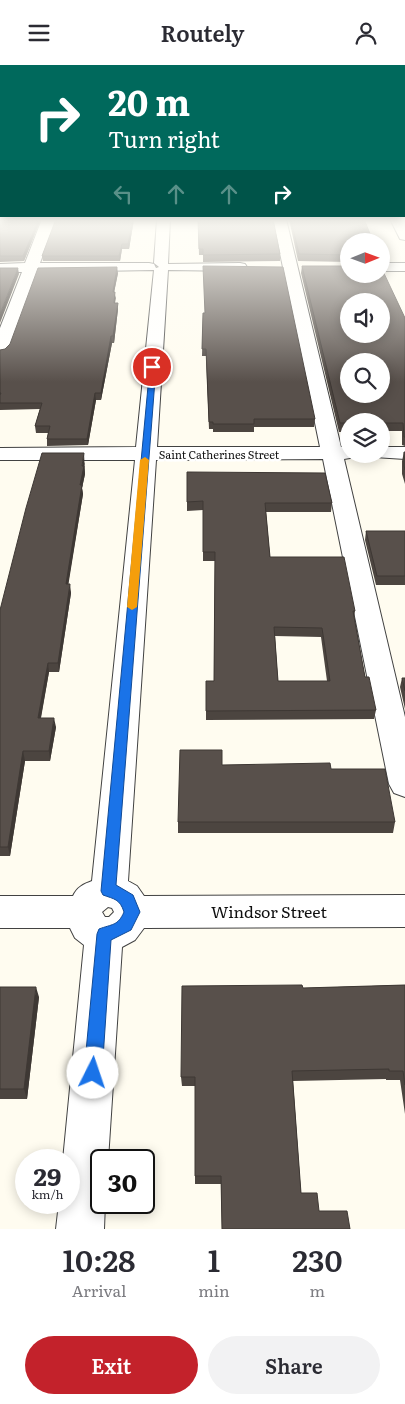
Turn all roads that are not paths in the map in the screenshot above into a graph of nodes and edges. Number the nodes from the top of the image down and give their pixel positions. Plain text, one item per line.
1 (28, 273) edge
2 (160, 273) edge
3 (293, 273) edge
4 (0, 350) edge
5 (340, 449) edge
6 (340, 453) edge
7 (390, 453) edge
8 (405, 453) edge
9 (0, 454) edge
10 (145, 454) junction
11 (343, 463) edge
12 (405, 784) edge
13 (405, 911) edge
14 (0, 912) edge
15 (107, 912) junction
16 (80, 1229) edge

1 - 4 street
2 - 10 street
3 - 5 street
6 - 10 street, Saint Catherines Street
7 - 8 street
9 - 10 street, Saint Catherines Street
10 - 15 street
11 - 12 street
13 - 15 street, Windsor Street
14 - 15 street, Windsor Street
15 - 16 street

